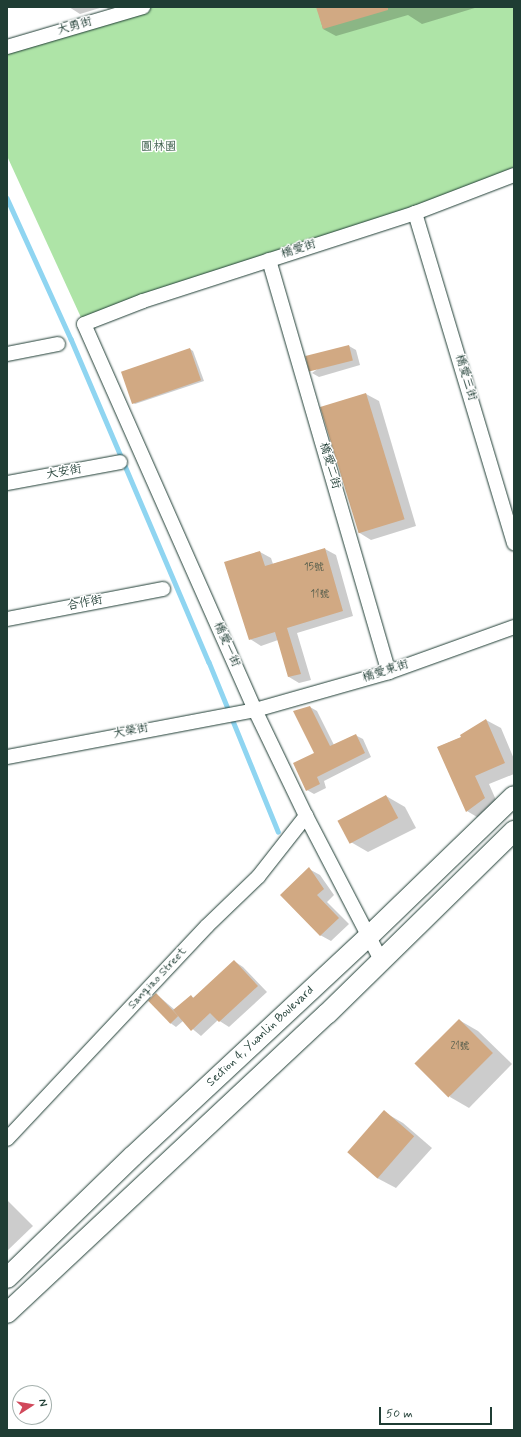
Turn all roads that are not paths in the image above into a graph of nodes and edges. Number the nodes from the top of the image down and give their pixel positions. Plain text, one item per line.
1 (143, 7) edge
2 (7, 47) edge
3 (514, 175) edge
4 (415, 213) junction
5 (269, 260) junction
6 (84, 324) joint
7 (58, 344) dead end
8 (7, 354) edge
9 (120, 462) dead end
10 (7, 483) edge
11 (514, 543) edge
12 (163, 590) dead end
13 (7, 620) edge
14 (514, 627) edge
15 (389, 672) junction
16 (250, 711) junction
17 (7, 757) edge
18 (514, 796) edge
19 (306, 816) junction
20 (514, 831) edge
21 (367, 938) junction
22 (381, 960) junction
23 (7, 1138) edge
24 (7, 1278) edge
25 (7, 1314) edge

1 - 2 street, 大勇街
3 - 4 street, 橋愛街
4 - 5 street, 橋愛街
4 - 11 street, 橋愛三街
5 - 6 street, 橋愛街
5 - 15 street, 橋愛二街
6 - 16 street, 橋愛一街
7 - 8 street
9 - 10 street, 大安街
12 - 13 street, 合作街
14 - 15 street, 橋愛東街
15 - 16 street, 橋愛東街
16 - 17 street, 大榮街
16 - 19 street, 橋愛一街
18 - 21 main road, Section 4, Yuanlin Boulevard
19 - 21 street, 橋愛一街
19 - 23 street, Sanqiao Street
20 - 22 main road
21 - 22 street, 橋愛一街
21 - 24 main road, Section 4, Yuanlin Boulevard
22 - 25 main road

